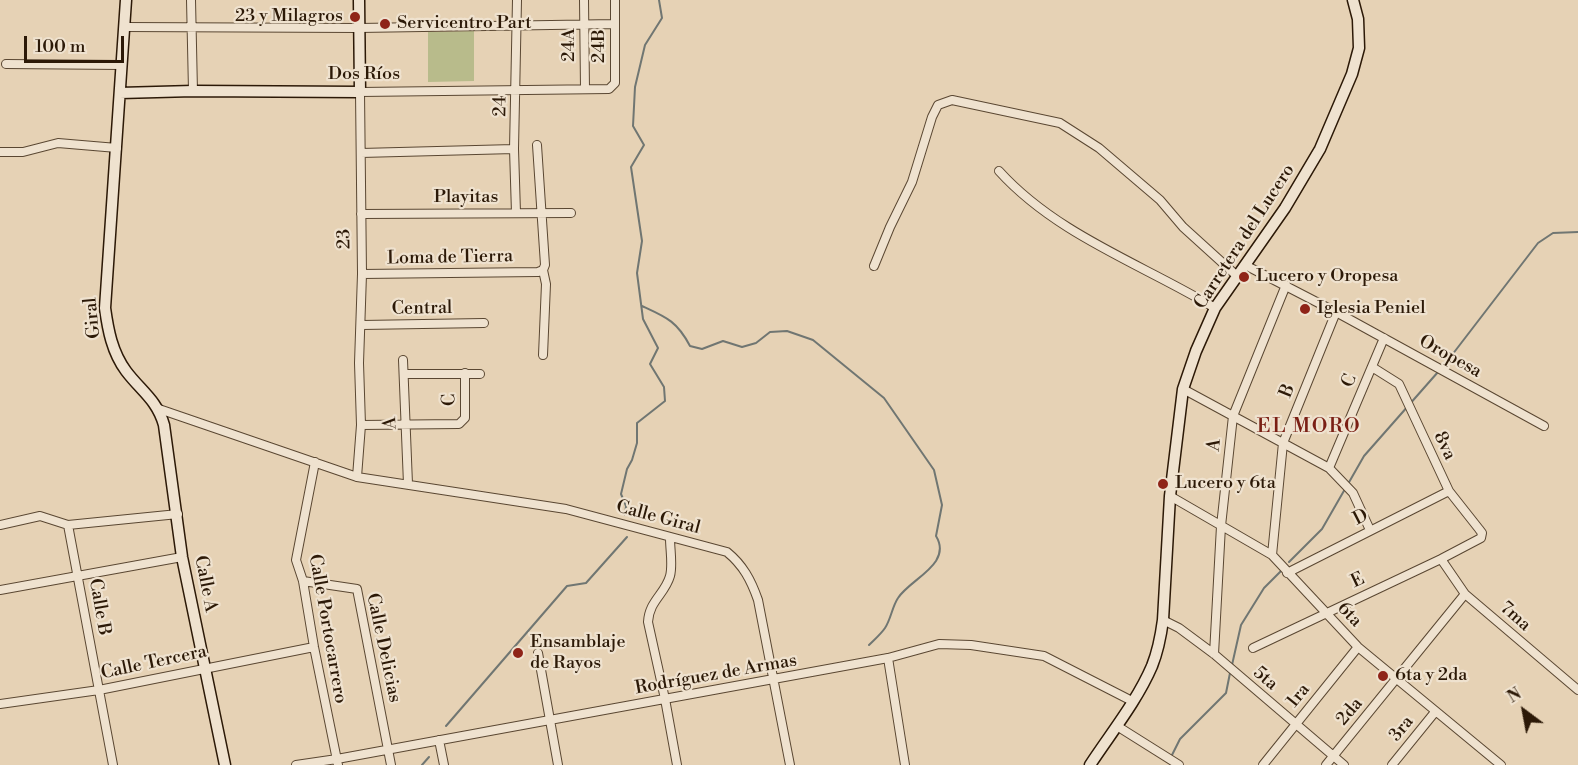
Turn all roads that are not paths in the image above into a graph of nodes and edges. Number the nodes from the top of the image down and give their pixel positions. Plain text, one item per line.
1 (126, 0) edge
2 (191, 0) edge
3 (359, 0) edge
4 (517, 0) edge
5 (584, 0) edge
6 (615, 0) edge
7 (1353, 0) edge
8 (615, 24) junction
9 (517, 25) junction
10 (584, 25) junction
11 (124, 27) junction
12 (191, 27) junction
13 (359, 28) junction
14 (6, 64) dead end
15 (121, 64) junction
16 (609, 88) joint
17 (585, 89) junction
18 (193, 91) junction
19 (516, 91) junction
20 (360, 92) junction
21 (120, 93) junction
22 (537, 145) dead end
23 (117, 148) junction
24 (514, 149) junction
25 (0, 152) edge
26 (361, 153) junction
27 (999, 171) dead end
28 (516, 213) junction
29 (571, 213) dead end
30 (361, 214) junction
31 (541, 214) junction
32 (1245, 265) junction
33 (874, 266) dead end
34 (540, 271) junction
35 (362, 274) junction
36 (1237, 276) junction
37 (1286, 285) junction
38 (1215, 308) junction
39 (1336, 312) junction
40 (484, 323) dead end
41 (362, 326) junction
42 (1384, 338) junction
43 (543, 355) dead end
44 (403, 360) dead end
45 (1372, 367) junction
46 (404, 374) junction
47 (465, 374) junction
48 (480, 374) dead end
49 (1183, 389) junction
50 (159, 408) junction
51 (1233, 416) junction
52 (361, 425) junction
53 (406, 426) junction
54 (1544, 426) dead end
55 (1283, 443) junction
56 (315, 462) junction
57 (1329, 468) junction
58 (357, 477) junction
59 (408, 484) junction
60 (1449, 491) junction
61 (1170, 496) junction
62 (178, 514) junction
63 (0, 525) edge
64 (68, 525) junction
65 (1221, 526) junction
66 (1370, 530) junction
67 (670, 538) junction
68 (1477, 542) joint
69 (1272, 555) junction
70 (182, 557) junction
71 (1441, 559) junction
72 (1287, 573) junction
73 (78, 576) junction
74 (303, 581) junction
75 (0, 590) edge
76 (1465, 594) junction
77 (1325, 613) junction
78 (1163, 620) junction
79 (1358, 646) junction
80 (314, 647) junction
81 (1253, 648) dead end
82 (538, 653) dead end
83 (1214, 654) junction
84 (888, 658) junction
85 (205, 668) junction
86 (774, 679) junction
87 (1397, 679) junction
88 (99, 690) junction
89 (1578, 690) edge
90 (665, 699) junction
91 (1132, 701) junction
92 (0, 704) edge
93 (1435, 712) junction
94 (551, 720) junction
95 (1296, 724) junction
96 (1116, 726) junction
97 (439, 740) junction
98 (388, 749) junction
99 (1333, 756) junction
100 (338, 762) edge
101 (1173, 762) edge
102 (112, 765) edge
103 (225, 765) edge
104 (296, 765) edge
105 (392, 765) edge
106 (444, 765) edge
107 (558, 765) edge
108 (676, 765) edge
109 (790, 765) edge
110 (905, 765) edge
111 (1090, 765) edge
112 (1263, 765) edge
113 (1326, 765) edge
114 (1344, 765) edge
115 (1392, 765) edge
116 (1501, 765) edge

1 - 11 street, Giral
2 - 12 street
3 - 13 street, 23
4 - 9 street, 24
5 - 10 street, 24A
6 - 8 street, 24B
7 - 32 street, Carretera del Lucero
8 - 10 street
8 - 16 street, 24B
9 - 10 street
9 - 13 street
9 - 19 street, 24
10 - 17 street, 24A
11 - 12 street
11 - 15 street, Giral
12 - 13 street
12 - 18 street
13 - 20 street, 23
14 - 15 street
15 - 21 street, Giral
16 - 17 street, Dos Ríos
17 - 19 street, Dos Ríos
18 - 20 street, Dos Ríos
18 - 21 street, Dos Ríos
19 - 20 street, Dos Ríos
19 - 24 street, 24
20 - 26 street, 23
21 - 23 street, Giral
22 - 31 street
23 - 25 street
23 - 50 street, Giral
24 - 26 street
24 - 28 street, 24
26 - 30 street, 23
27 - 38 street
28 - 30 street, Playitas
28 - 31 street, Playitas
29 - 31 street, Playitas
30 - 35 street, 23
31 - 34 street
32 - 36 street, Carretera del Lucero
32 - 37 street, Oropesa
33 - 36 street
34 - 35 street, Loma de Tierra
34 - 43 street
35 - 41 street, 23
36 - 38 street, Carretera del Lucero
37 - 39 street, Oropesa
37 - 51 street, A
38 - 49 street, Carretera del Lucero
39 - 42 street, Oropesa
39 - 55 street, B
40 - 41 street, Central
41 - 52 street, 23
42 - 45 street, C
42 - 54 street, Oropesa
44 - 46 street, A
45 - 57 street, C
45 - 60 street, 8va
46 - 47 street
46 - 53 street, A
47 - 48 street
47 - 53 street, C
49 - 51 street
49 - 61 street, Carretera del Lucero
50 - 56 street, Giral
50 - 62 street, Calle A
51 - 55 street
51 - 65 street, A
52 - 53 street
52 - 58 street, 23
53 - 59 street, A
55 - 57 street
55 - 69 street, B
56 - 58 street, Giral
56 - 74 street, Calle Portocarrero
57 - 66 street
58 - 59 street, Calle Giral
59 - 67 street, Calle Giral
60 - 66 street, D
60 - 68 street, 8va
61 - 65 street, 6ta
61 - 78 street, Carretera del Lucero
62 - 64 street
62 - 70 street, Calle A
63 - 64 street
64 - 73 street, Calle B
65 - 69 street, 6ta
65 - 83 street, A
66 - 72 street, D
67 - 86 street, Calle Giral
67 - 90 street
68 - 71 street, E
69 - 72 street, 6ta
70 - 73 street
70 - 85 street, Calle A
71 - 76 street, 7ma
71 - 77 street, E
72 - 77 street, 6ta
73 - 75 street
73 - 88 street, Calle B
74 - 80 street, Calle Portocarrero
74 - 98 street, Calle Delicias
76 - 87 street, 2da
76 - 89 street, 7ma
77 - 79 street, 6ta
77 - 81 street, E
78 - 83 street, 5ta
78 - 91 street, Carretera del Lucero
79 - 87 street, 6ta
79 - 95 street, 1ra
80 - 85 street, Calle Tercera
80 - 100 street, Calle Portocarrero
82 - 94 street
83 - 95 street, 5ta
84 - 86 street, Rodríguez de Armas
84 - 91 street, Rodríguez de Armas
84 - 110 street
85 - 88 street, Calle Tercera
85 - 103 street, Calle A
86 - 90 street, Rodríguez de Armas
86 - 109 street, Calle Giral
87 - 93 street, 6ta
87 - 99 street, 2da
88 - 92 street, Calle Tercera
88 - 102 street, Calle B
90 - 94 street, Rodríguez de Armas
90 - 108 street
91 - 96 street, Carretera del Lucero
93 - 115 street, 3ra
93 - 116 street, 6ta
94 - 97 street, Rodríguez de Armas
94 - 107 street
95 - 99 street, 5ta
95 - 112 street, 1ra
96 - 101 street
96 - 111 street, Carretera del Lucero
97 - 98 street, Rodríguez de Armas
97 - 106 street
98 - 100 street, Rodríguez de Armas
98 - 105 street, Calle Delicias
99 - 113 street, 2da
99 - 114 street, 5ta
100 - 104 street, Rodríguez de Armas

